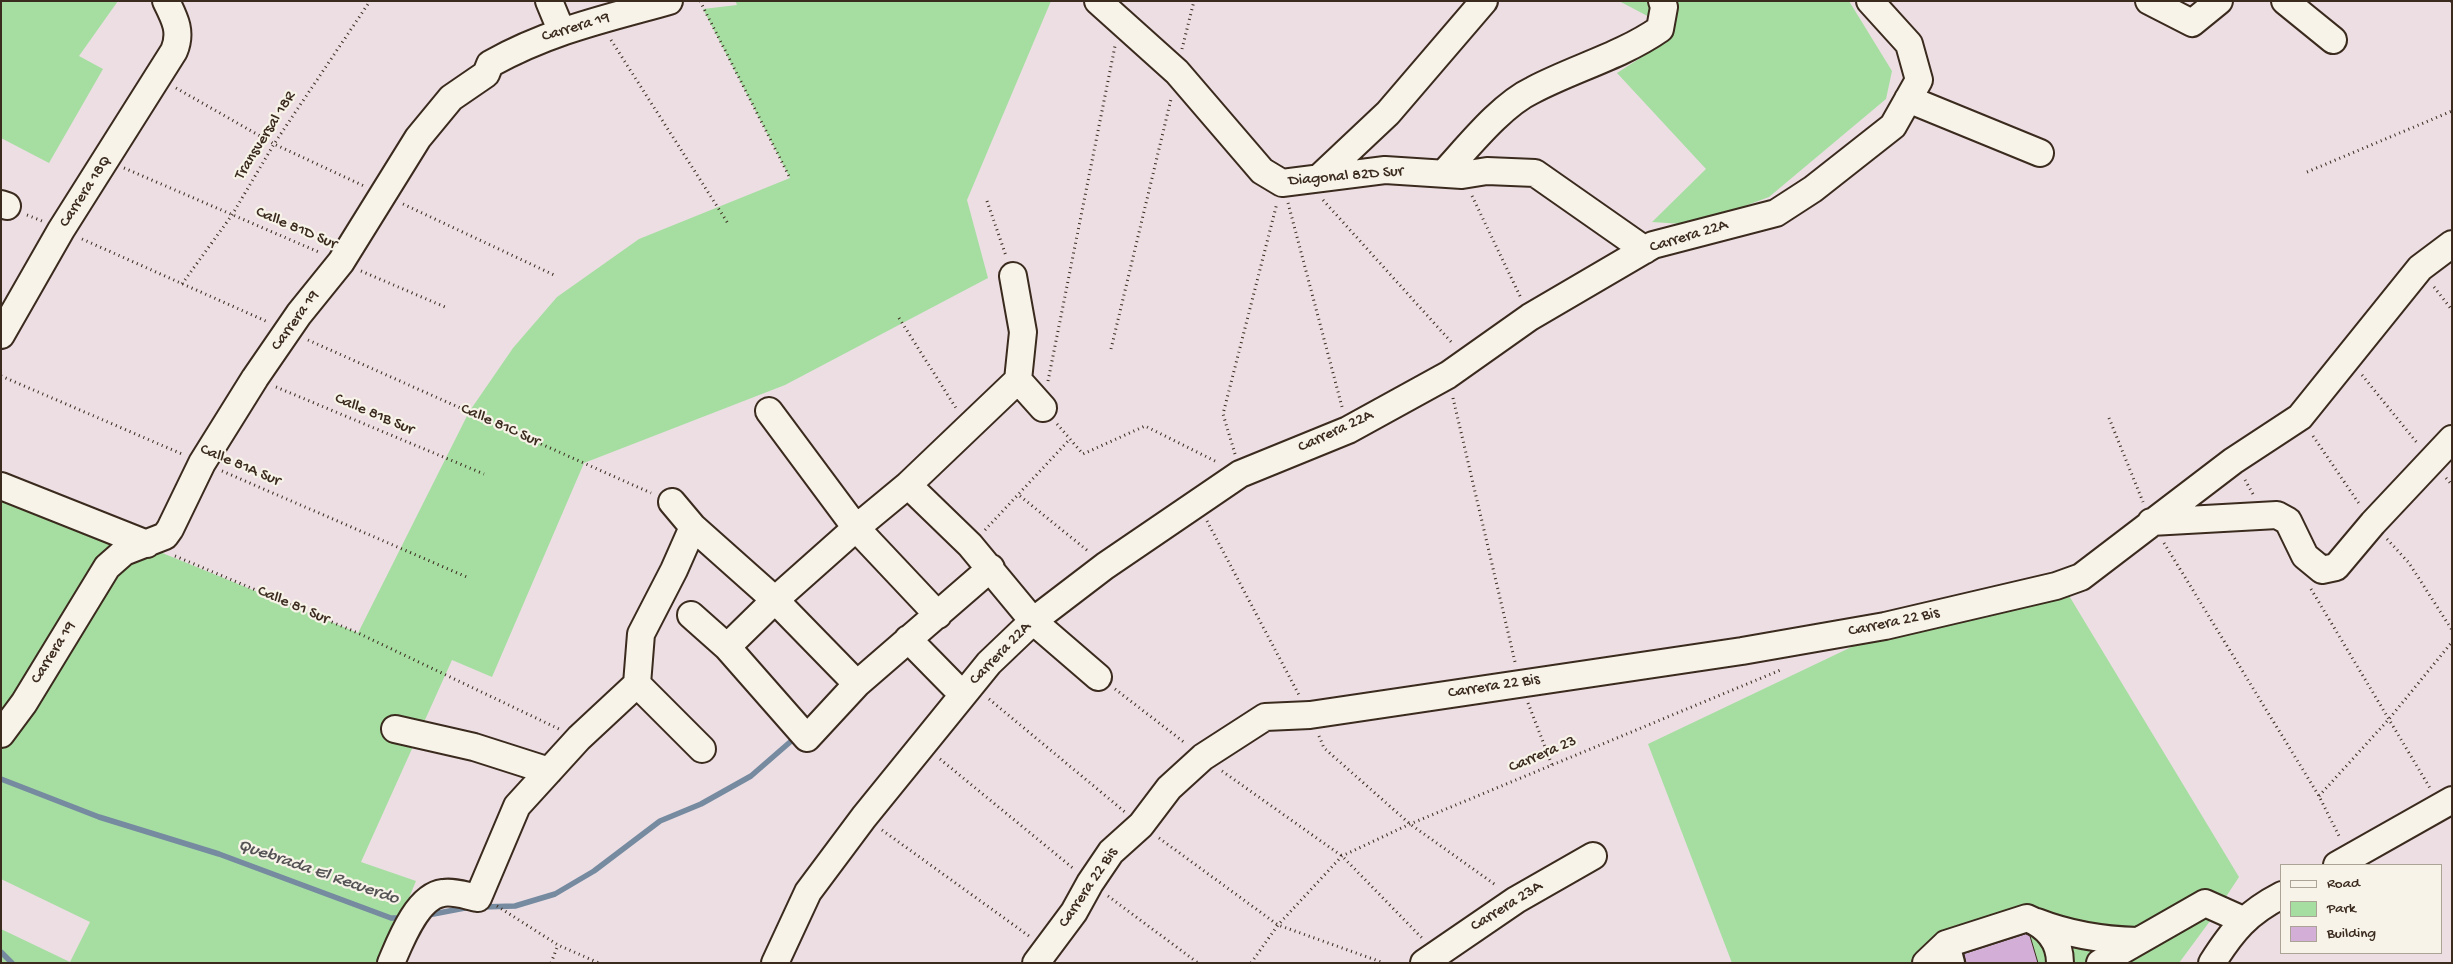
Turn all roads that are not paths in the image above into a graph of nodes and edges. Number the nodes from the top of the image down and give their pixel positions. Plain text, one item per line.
1 (166, 1) edge
2 (549, 1) edge
3 (669, 1) edge
4 (1098, 1) edge
5 (1484, 1) edge
6 (1662, 1) edge
7 (1870, 1) edge
8 (2149, 1) edge
9 (2220, 1) edge
10 (2285, 1) edge
11 (561, 30) junction
12 (2333, 40) dead end
13 (1908, 99) junction
14 (2040, 153) dead end
15 (1453, 174) junction
16 (1303, 181) junction
17 (2452, 244) edge
18 (1645, 250) junction
19 (1013, 276) road end
20 (1, 335) edge
21 (1018, 380) junction
22 (1043, 408) road end
23 (769, 411) dead end
24 (2452, 439) edge
25 (908, 485) junction
26 (1, 486) edge
27 (672, 502) road end
28 (2151, 522) junction
29 (693, 526) junction
30 (856, 528) junction
31 (147, 544) junction
32 (991, 568) junction
33 (775, 600) junction
34 (938, 614) junction
35 (691, 615) dead end
36 (1033, 621) junction
37 (908, 639) junction
38 (727, 647) junction
39 (1098, 677) road end
40 (637, 684) junction
41 (857, 684) junction
42 (967, 690) junction
43 (395, 729) dead end
44 (1, 734) edge
45 (702, 749) dead end
46 (549, 771) junction
47 (2446, 803) edge
48 (1593, 856) dead end
49 (2344, 862) edge
50 (2280, 896) edge
51 (2027, 918) junction
52 (2243, 920) junction
53 (2138, 941) junction
54 (1948, 953) edge
55 (1041, 956) edge
56 (1430, 958) edge
57 (391, 963) edge
58 (776, 963) edge
59 (1926, 963) edge
60 (2060, 963) edge
61 (2100, 963) edge
62 (2212, 963) edge

1 - 20 street, Carrera 18Q
2 - 11 street
3 - 11 street, Carrera 19
4 - 16 street, Diagonal 82D Sur
5 - 16 street
6 - 15 street
7 - 13 street, Carrera 22A
8 - 9 street
10 - 12 street
11 - 31 street, Carrera 19
13 - 14 street
13 - 18 street, Carrera 22A
15 - 16 street, Diagonal 82D Sur
15 - 18 street, Diagonal 82D Sur
17 - 28 street, Carrera 22 Bis
18 - 36 street, Carrera 22A
19 - 21 street
21 - 22 street
21 - 25 street
23 - 30 street
24 - 28 street
25 - 30 street
25 - 32 street
26 - 31 street
27 - 29 street
28 - 55 street, Carrera 22 Bis
29 - 33 street
29 - 40 street
30 - 33 street
30 - 34 street
31 - 44 street, Carrera 19
32 - 34 street
32 - 36 street
33 - 38 street
33 - 41 street
34 - 37 street
35 - 38 street
36 - 39 street
36 - 42 street, Carrera 22A
37 - 41 street
37 - 42 street
38 - 41 street
40 - 45 street
40 - 46 street
42 - 58 street, Carrera 22A
43 - 46 street
46 - 57 street
47 - 49 street
48 - 56 street, Carrera 23A
50 - 52 street
51 - 53 street
51 - 54 street
51 - 60 street
52 - 53 street
52 - 62 street
53 - 61 street
54 - 59 street

